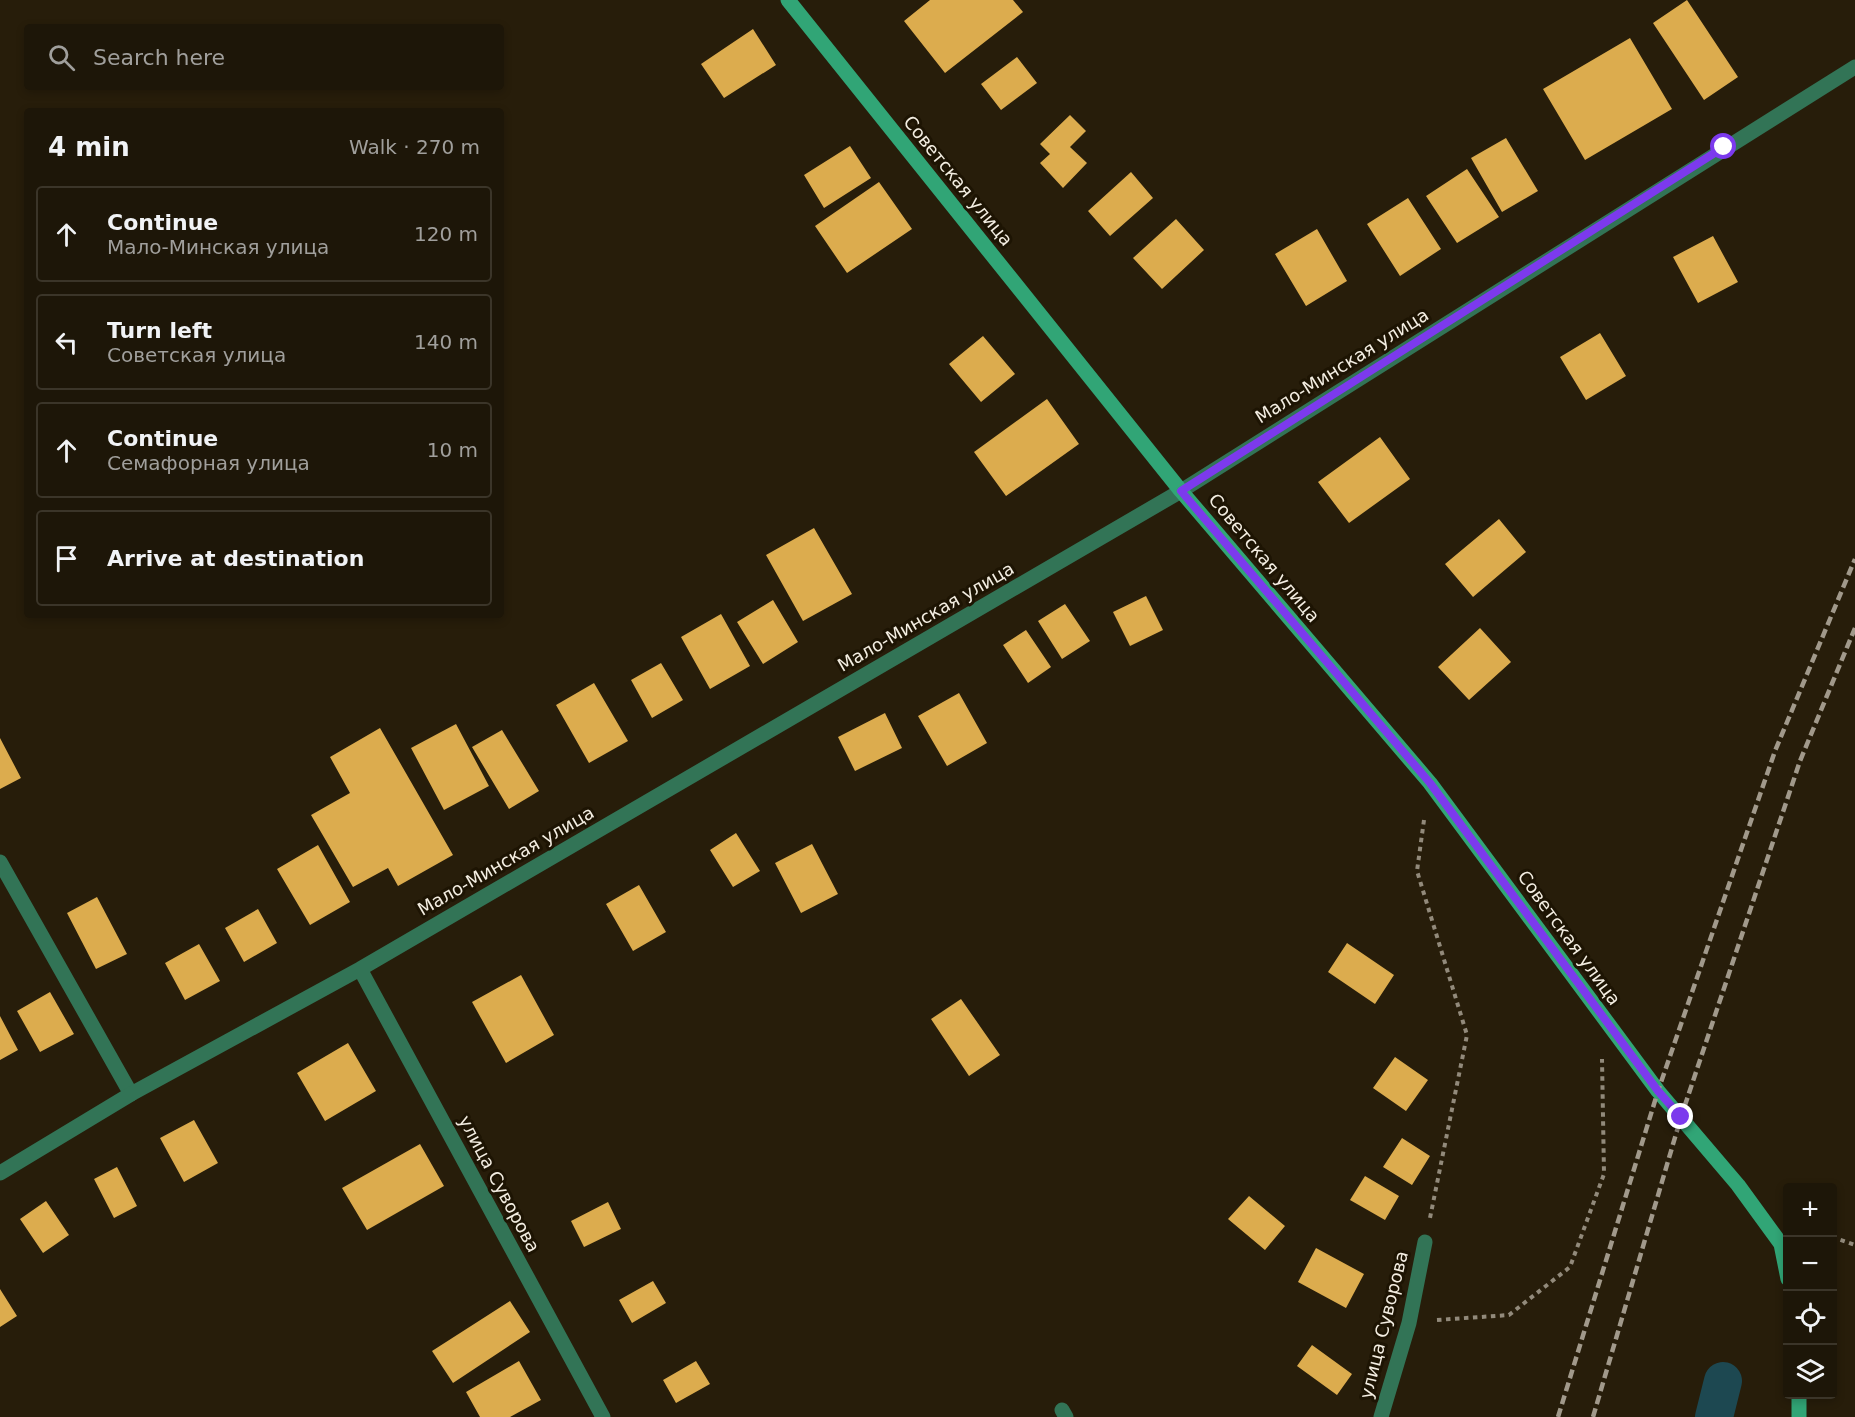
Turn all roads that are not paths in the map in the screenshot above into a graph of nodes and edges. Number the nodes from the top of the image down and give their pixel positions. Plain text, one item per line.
1 (788, 0) edge
2 (1855, 67) edge
3 (1181, 491) junction
4 (0, 862) edge
5 (360, 969) junction
6 (131, 1094) junction
7 (0, 1173) edge
8 (1425, 1242) road end
9 (1783, 1254) edge
10 (1799, 1399) edge
11 (603, 1417) edge
12 (1381, 1417) edge
13 (1799, 1417) edge

1 - 3 street, Советская улица
2 - 3 street, Мало-Минская улица
3 - 5 street, Мало-Минская улица
3 - 9 street, Советская улица
4 - 6 street
5 - 6 street, Мало-Минская улица
5 - 11 street, улица Суворова
6 - 7 street, Мало-Минская улица
8 - 12 street, улица Суворова
10 - 13 street

